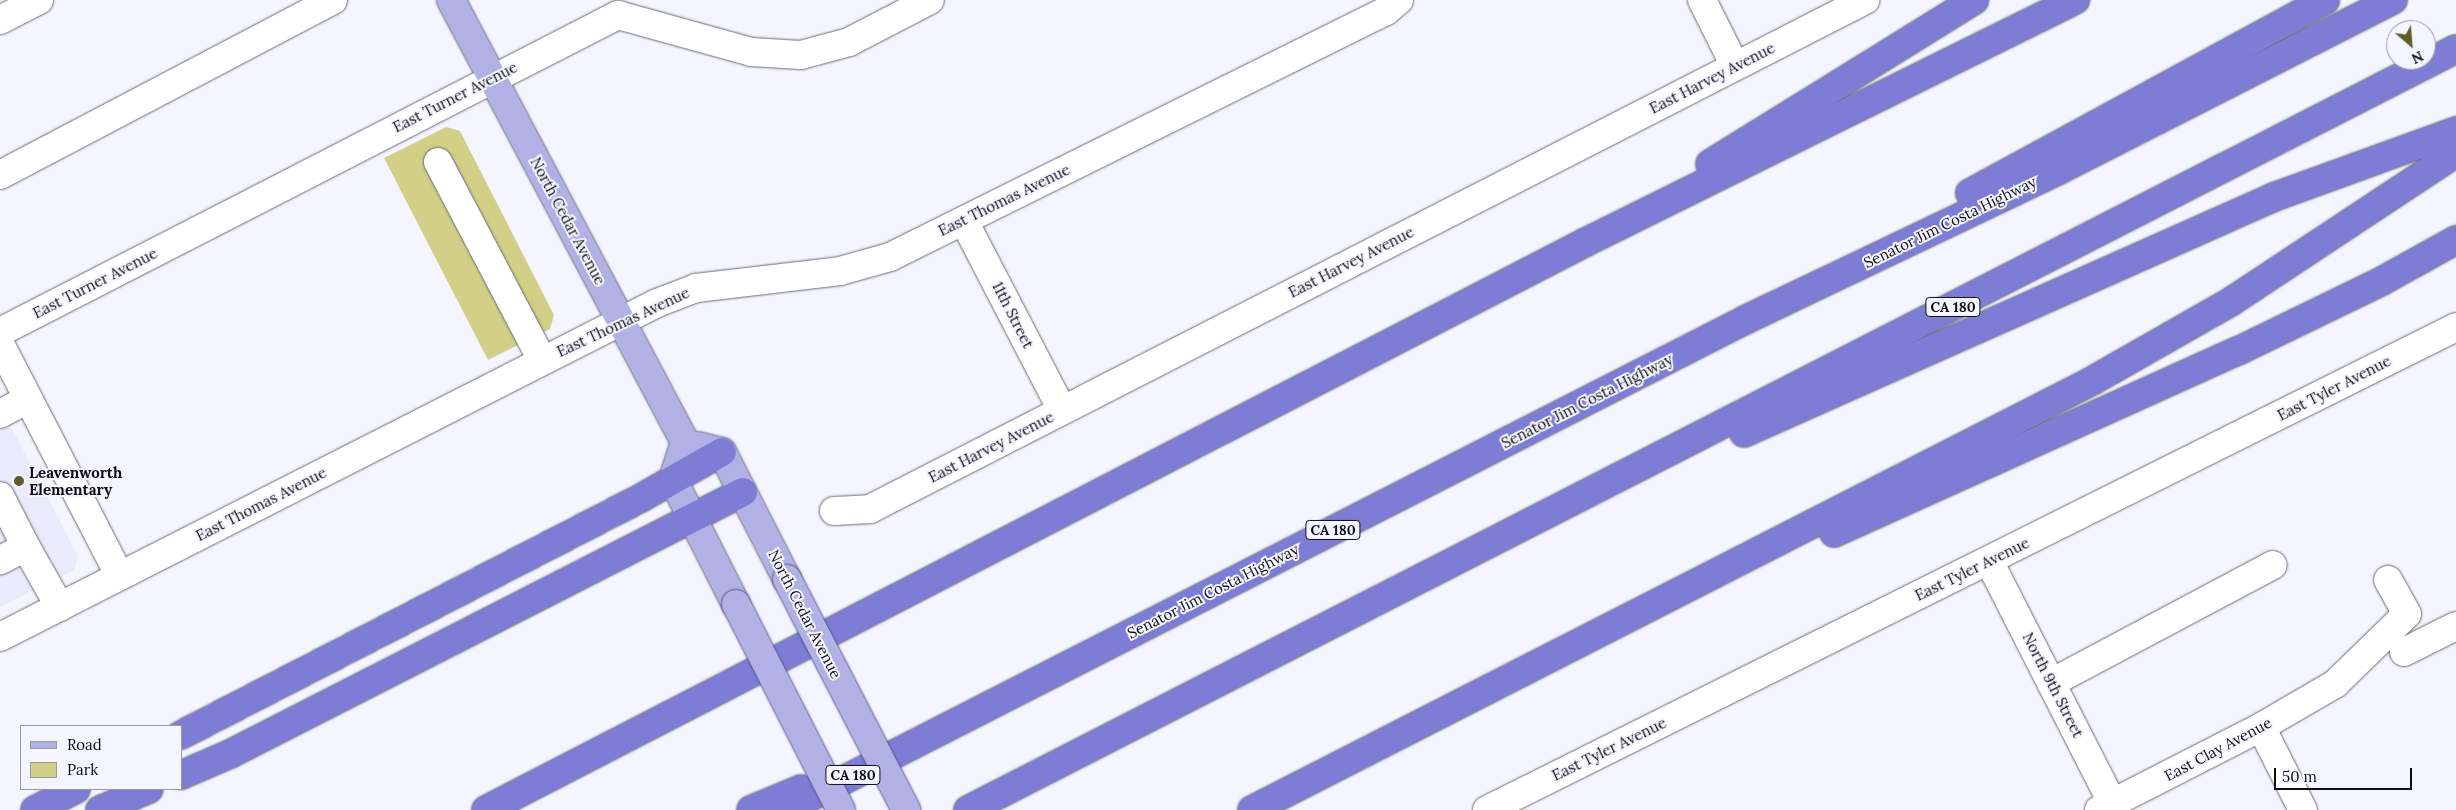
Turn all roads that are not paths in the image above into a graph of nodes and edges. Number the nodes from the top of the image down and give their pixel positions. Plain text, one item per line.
1 (39, 0) edge
2 (333, 0) edge
3 (451, 0) edge
4 (930, 0) edge
5 (1400, 0) edge
6 (1702, 0) edge
7 (1865, 0) edge
8 (1974, 0) edge
9 (2075, 0) edge
10 (2325, 0) edge
11 (2393, 0) edge
12 (620, 7) edge
13 (0, 20) edge
14 (2456, 49) edge
15 (1736, 66) junction
16 (492, 78) junction
17 (2456, 131) edge
18 (2456, 153) edge
19 (438, 162) dead end
20 (0, 175) edge
21 (964, 221) junction
22 (2456, 240) edge
23 (1586, 242) junction
24 (621, 320) junction
25 (1745, 320) junction
26 (2456, 328) edge
27 (0, 332) edge
28 (0, 344) edge
29 (542, 360) junction
30 (28, 399) junction
31 (1062, 410) junction
32 (0, 414) edge
33 (685, 442) junction
34 (722, 452) junction
35 (673, 480) junction
36 (742, 492) junction
37 (0, 496) edge
38 (834, 511) dead end
39 (692, 518) junction
40 (26, 547) junction
41 (0, 560) edge
42 (1989, 561) junction
43 (1451, 564) junction
44 (2272, 565) dead end
45 (120, 576) junction
46 (2388, 580) dead end
47 (60, 607) junction
48 (2456, 626) edge
49 (0, 638) edge
50 (2404, 652) dead end
51 (1509, 679) junction
52 (2051, 683) junction
53 (2261, 727) junction
54 (182, 734) edge
55 (920, 740) junction
56 (182, 775) edge
57 (74, 790) edge
58 (147, 790) edge
59 (2109, 808) edge
60 (35, 810) edge
61 (100, 810) edge
62 (486, 810) edge
63 (751, 810) edge
64 (785, 810) edge
65 (841, 810) edge
66 (906, 810) edge
67 (968, 810) edge
68 (1252, 810) edge
69 (1487, 810) edge
70 (2303, 810) edge

1 - 13 street
2 - 20 street
3 - 16 main road, North Cedar Avenue
4 - 12 street, East Turner Avenue
5 - 21 street, East Thomas Avenue
6 - 15 street
7 - 15 street, East Harvey Avenue
8 - 23 highway
9 - 23 highway
10 - 25 highway
11 - 25 highway, Senator Jim Costa Highway / CA 180
12 - 16 street, East Turner Avenue
14 - 43 highway, CA 180
15 - 31 street, East Harvey Avenue
16 - 24 main road, North Cedar Avenue
16 - 27 street, East Turner Avenue
17 - 43 highway
18 - 51 highway
19 - 29 street
21 - 24 street, East Thomas Avenue
21 - 31 street, 11th Street
22 - 51 highway
23 - 62 highway
24 - 29 street, East Thomas Avenue
24 - 33 main road, North Cedar Avenue
25 - 55 highway, Senator Jim Costa Highway / CA 180
26 - 42 street, East Tyler Avenue
28 - 30 street
29 - 45 street, East Thomas Avenue
30 - 32 street
30 - 45 street
31 - 38 street, East Harvey Avenue
33 - 34 main road
33 - 35 main road
34 - 35 highway
34 - 36 main road, North Cedar Avenue
35 - 39 main road
35 - 54 highway
36 - 39 highway
36 - 66 main road, North Cedar Avenue, bridge
37 - 40 street
39 - 56 highway
39 - 65 main road, bridge
40 - 41 street
40 - 47 street
42 - 52 street, North 9th Street
42 - 69 street, East Tyler Avenue
43 - 67 highway, CA 180
44 - 52 street
45 - 47 street, East Thomas Avenue
46 - 53 street, East Clay Avenue
47 - 49 street, East Thomas Avenue
48 - 50 street
51 - 68 highway
52 - 59 street, North 9th Street
53 - 59 street, East Clay Avenue
53 - 70 street
55 - 63 highway
55 - 64 highway, Senator Jim Costa Highway / CA 180
57 - 60 highway
58 - 61 highway

